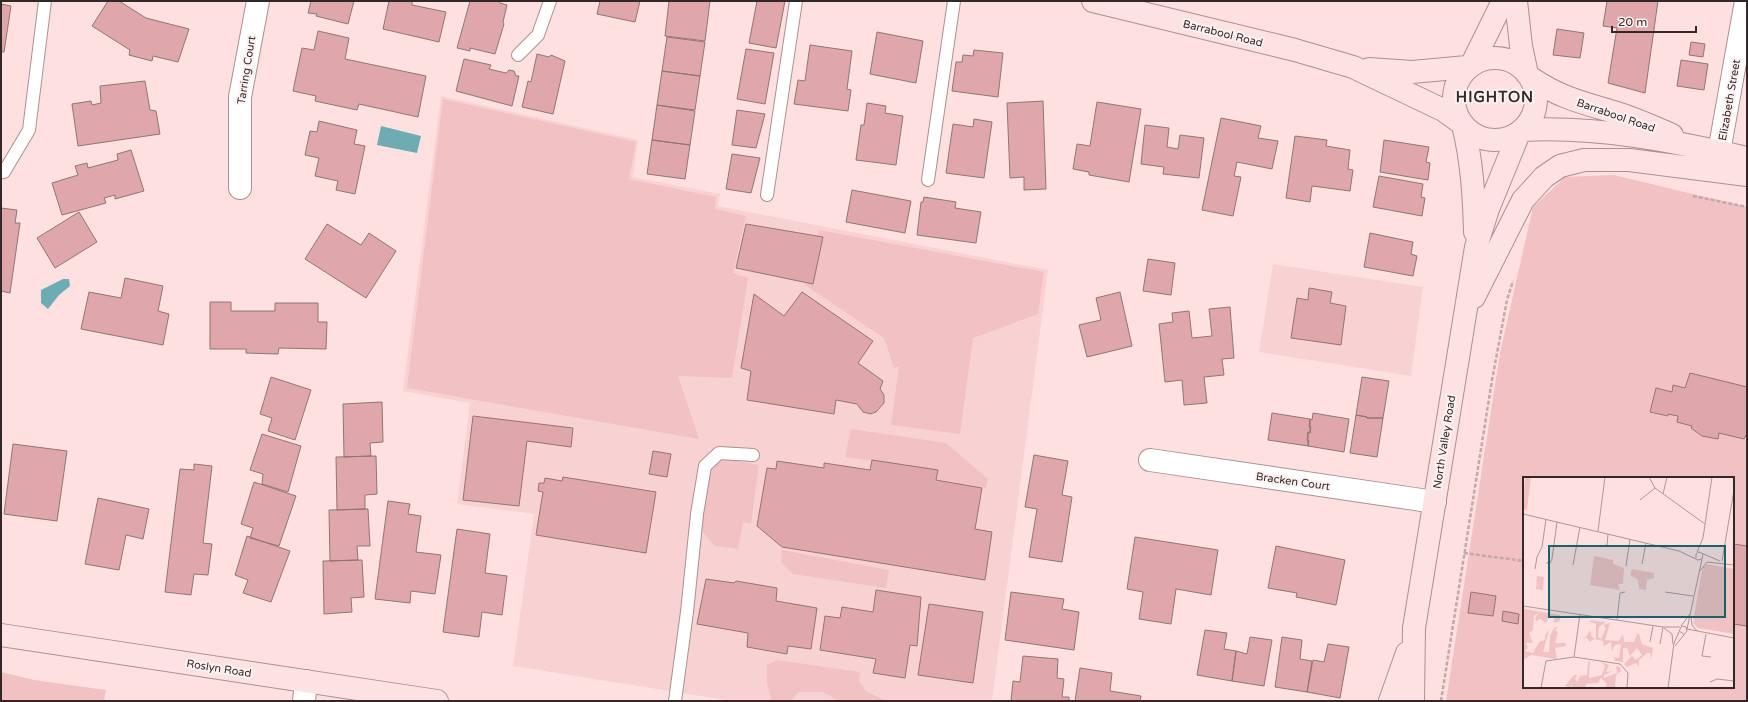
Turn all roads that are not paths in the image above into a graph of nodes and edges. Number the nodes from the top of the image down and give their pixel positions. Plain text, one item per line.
1 (45, 1) edge
2 (258, 1) edge
3 (550, 1) edge
4 (796, 1) edge
5 (954, 1) edge
6 (1093, 1) edge
7 (1503, 1) edge
8 (1516, 1) edge
9 (1746, 1) edge
10 (518, 56) dead end
11 (1470, 66) junction
12 (1353, 67) junction
13 (1529, 76) junction
14 (1461, 124) junction
15 (1520, 132) junction
16 (1711, 150) junction
17 (1747, 158) edge
18 (1, 172) edge
19 (1747, 175) edge
20 (928, 180) dead end
21 (240, 188) dead end
22 (767, 194) dead end
23 (1476, 247) junction
24 (1463, 320) junction
25 (753, 455) dead end
26 (1150, 460) dead end
27 (1435, 502) junction
28 (1, 635) edge
29 (1412, 636) junction
30 (305, 691) edge
31 (437, 701) edge
32 (675, 701) edge
33 (1390, 701) edge
34 (1413, 701) edge

1 - 18 lane
2 - 21 street, Tarring Court
3 - 10 lane
4 - 22 lane
5 - 20 lane
6 - 12 main road, Barrabool Road
7 - 11 main road
8 - 13 main road
9 - 16 street, Elizabeth Street
11 - 12 main road, Barrabool Road
11 - 13 main road
11 - 14 main road
12 - 14 main road, Barrabool Road
13 - 15 main road
13 - 16 main road, Barrabool Road
14 - 15 main road
14 - 23 main road, North Valley Road
15 - 16 main road, Barrabool Road
15 - 23 main road, North Valley Road
16 - 17 main road, Barrabool Road
19 - 24 main road
23 - 24 main road, North Valley Road
24 - 27 main road, North Valley Road
25 - 32 lane
26 - 27 street, Bracken Court
27 - 29 main road, North Valley Road
28 - 30 main road, Roslyn Road
29 - 33 main road, North Valley Road
29 - 34 main road, North Valley Road
30 - 31 main road, Roslyn Road

